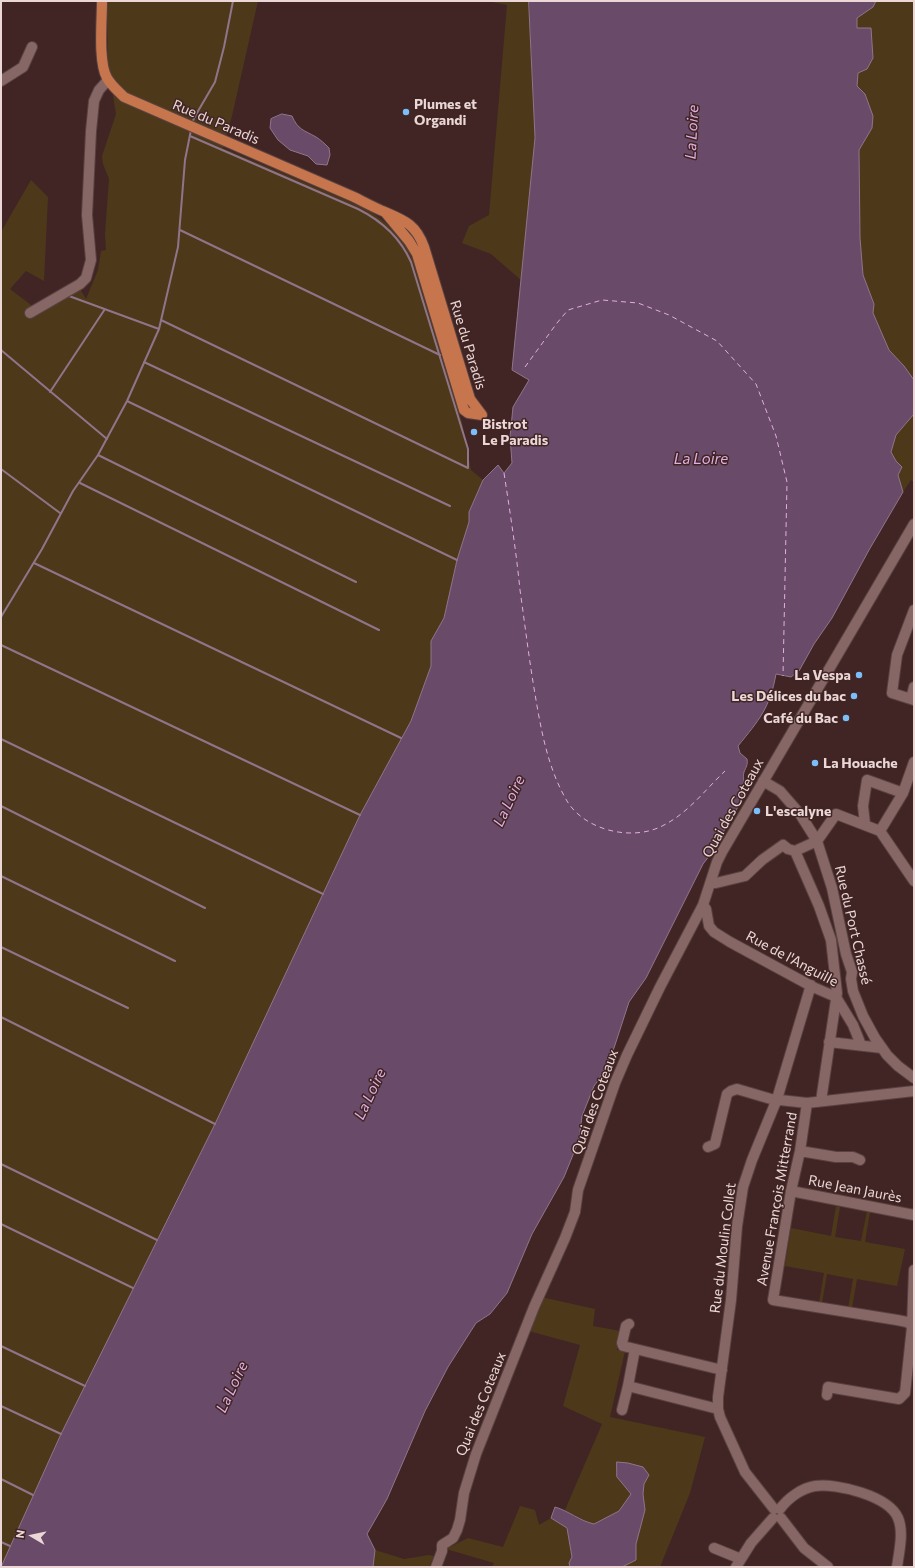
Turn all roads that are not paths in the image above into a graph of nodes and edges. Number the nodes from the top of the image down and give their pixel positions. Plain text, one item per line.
1 (102, 1) edge
2 (32, 47) dead end
3 (108, 80) junction
4 (1, 81) edge
5 (385, 212) junction
6 (30, 313) dead end
7 (913, 527) edge
8 (914, 610) edge
9 (914, 687) edge
10 (913, 700) edge
11 (914, 762) edge
12 (763, 781) junction
13 (904, 793) junction
14 (865, 824) junction
15 (880, 831) junction
16 (817, 841) junction
17 (792, 850) junction
18 (914, 881) edge
19 (711, 884) junction
20 (703, 905) junction
21 (810, 985) junction
22 (836, 997) junction
23 (829, 1042) junction
24 (861, 1046) junction
25 (882, 1048) junction
26 (914, 1078) edge
27 (914, 1091) edge
28 (777, 1099) junction
29 (822, 1101) junction
30 (807, 1103) junction
31 (708, 1147) dead end
32 (800, 1151) junction
33 (860, 1160) dead end
34 (791, 1191) junction
35 (914, 1214) edge
36 (914, 1270) edge
37 (629, 1324) dead end
38 (913, 1327) edge
39 (635, 1349) junction
40 (722, 1370) junction
41 (628, 1386) junction
42 (827, 1395) dead end
43 (718, 1409) junction
44 (622, 1410) dead end
45 (777, 1514) junction
46 (714, 1548) dead end
47 (739, 1563) edge
48 (436, 1567) edge
49 (828, 1567) edge
50 (897, 1567) edge

1 - 3 main road
2 - 4 street
3 - 5 main road, Rue du Paradis
3 - 6 street
5 - 5 main road, Rue du Paradis
7 - 12 street, Quai des Coteaux
8 - 10 street
9 - 10 street
11 - 13 street
12 - 16 street, Rue du Port Chassé
12 - 19 street, Quai des Coteaux
13 - 14 street
13 - 15 street
14 - 15 street
14 - 16 street
15 - 18 street
16 - 17 street
16 - 25 street, Rue du Port Chassé
17 - 19 street
17 - 22 street
19 - 20 street, Quai des Coteaux
20 - 21 street, Rue de l'Anguille
20 - 48 street, Quai des Coteaux
21 - 22 street, Rue de l'Anguille
21 - 28 street, Rue du Moulin Collet
22 - 23 street
22 - 24 street, Rue de l'Anguille
23 - 24 street
23 - 29 street
24 - 25 street
25 - 26 street, Rue du Port Chassé
27 - 29 street
28 - 30 street
28 - 31 street
28 - 40 street, Rue du Moulin Collet
29 - 30 street
30 - 32 street, Avenue François Mitterrand
32 - 33 street
32 - 34 street, Avenue François Mitterrand
34 - 35 street, Rue Jean Jaurès
34 - 38 street, Avenue François Mitterrand
36 - 38 street
37 - 39 street
38 - 42 street
39 - 40 street
39 - 41 street
40 - 43 street, Rue du Moulin Collet
41 - 43 street
41 - 44 street
43 - 45 street, Rue du Moulin Collet
45 - 47 street
45 - 49 street, Rue du Moulin Collet
45 - 50 street
46 - 47 street

